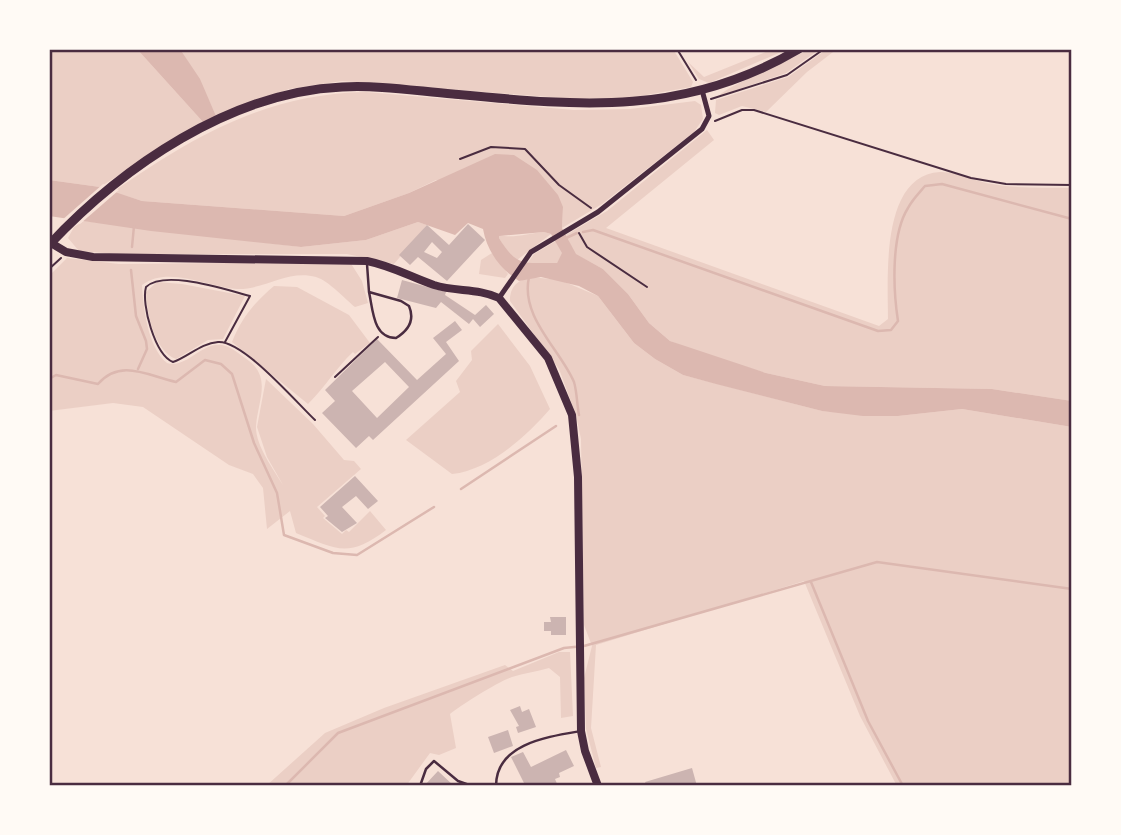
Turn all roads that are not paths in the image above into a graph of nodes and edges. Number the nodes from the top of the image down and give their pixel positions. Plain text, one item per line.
1 (799, 49) edge
2 (702, 90) junction
3 (50, 244) edge
4 (367, 261) junction
5 (369, 292) junction
6 (499, 298) junction
7 (581, 731) junction
8 (420, 786) edge
9 (472, 786) edge
10 (496, 786) edge
11 (598, 786) edge

1 - 2 main road
2 - 3 main road
2 - 6 street
3 - 4 main road
4 - 5 lane
4 - 6 main road
5 - 5 lane
6 - 7 main road
7 - 10 lane
7 - 11 main road
8 - 9 lane

